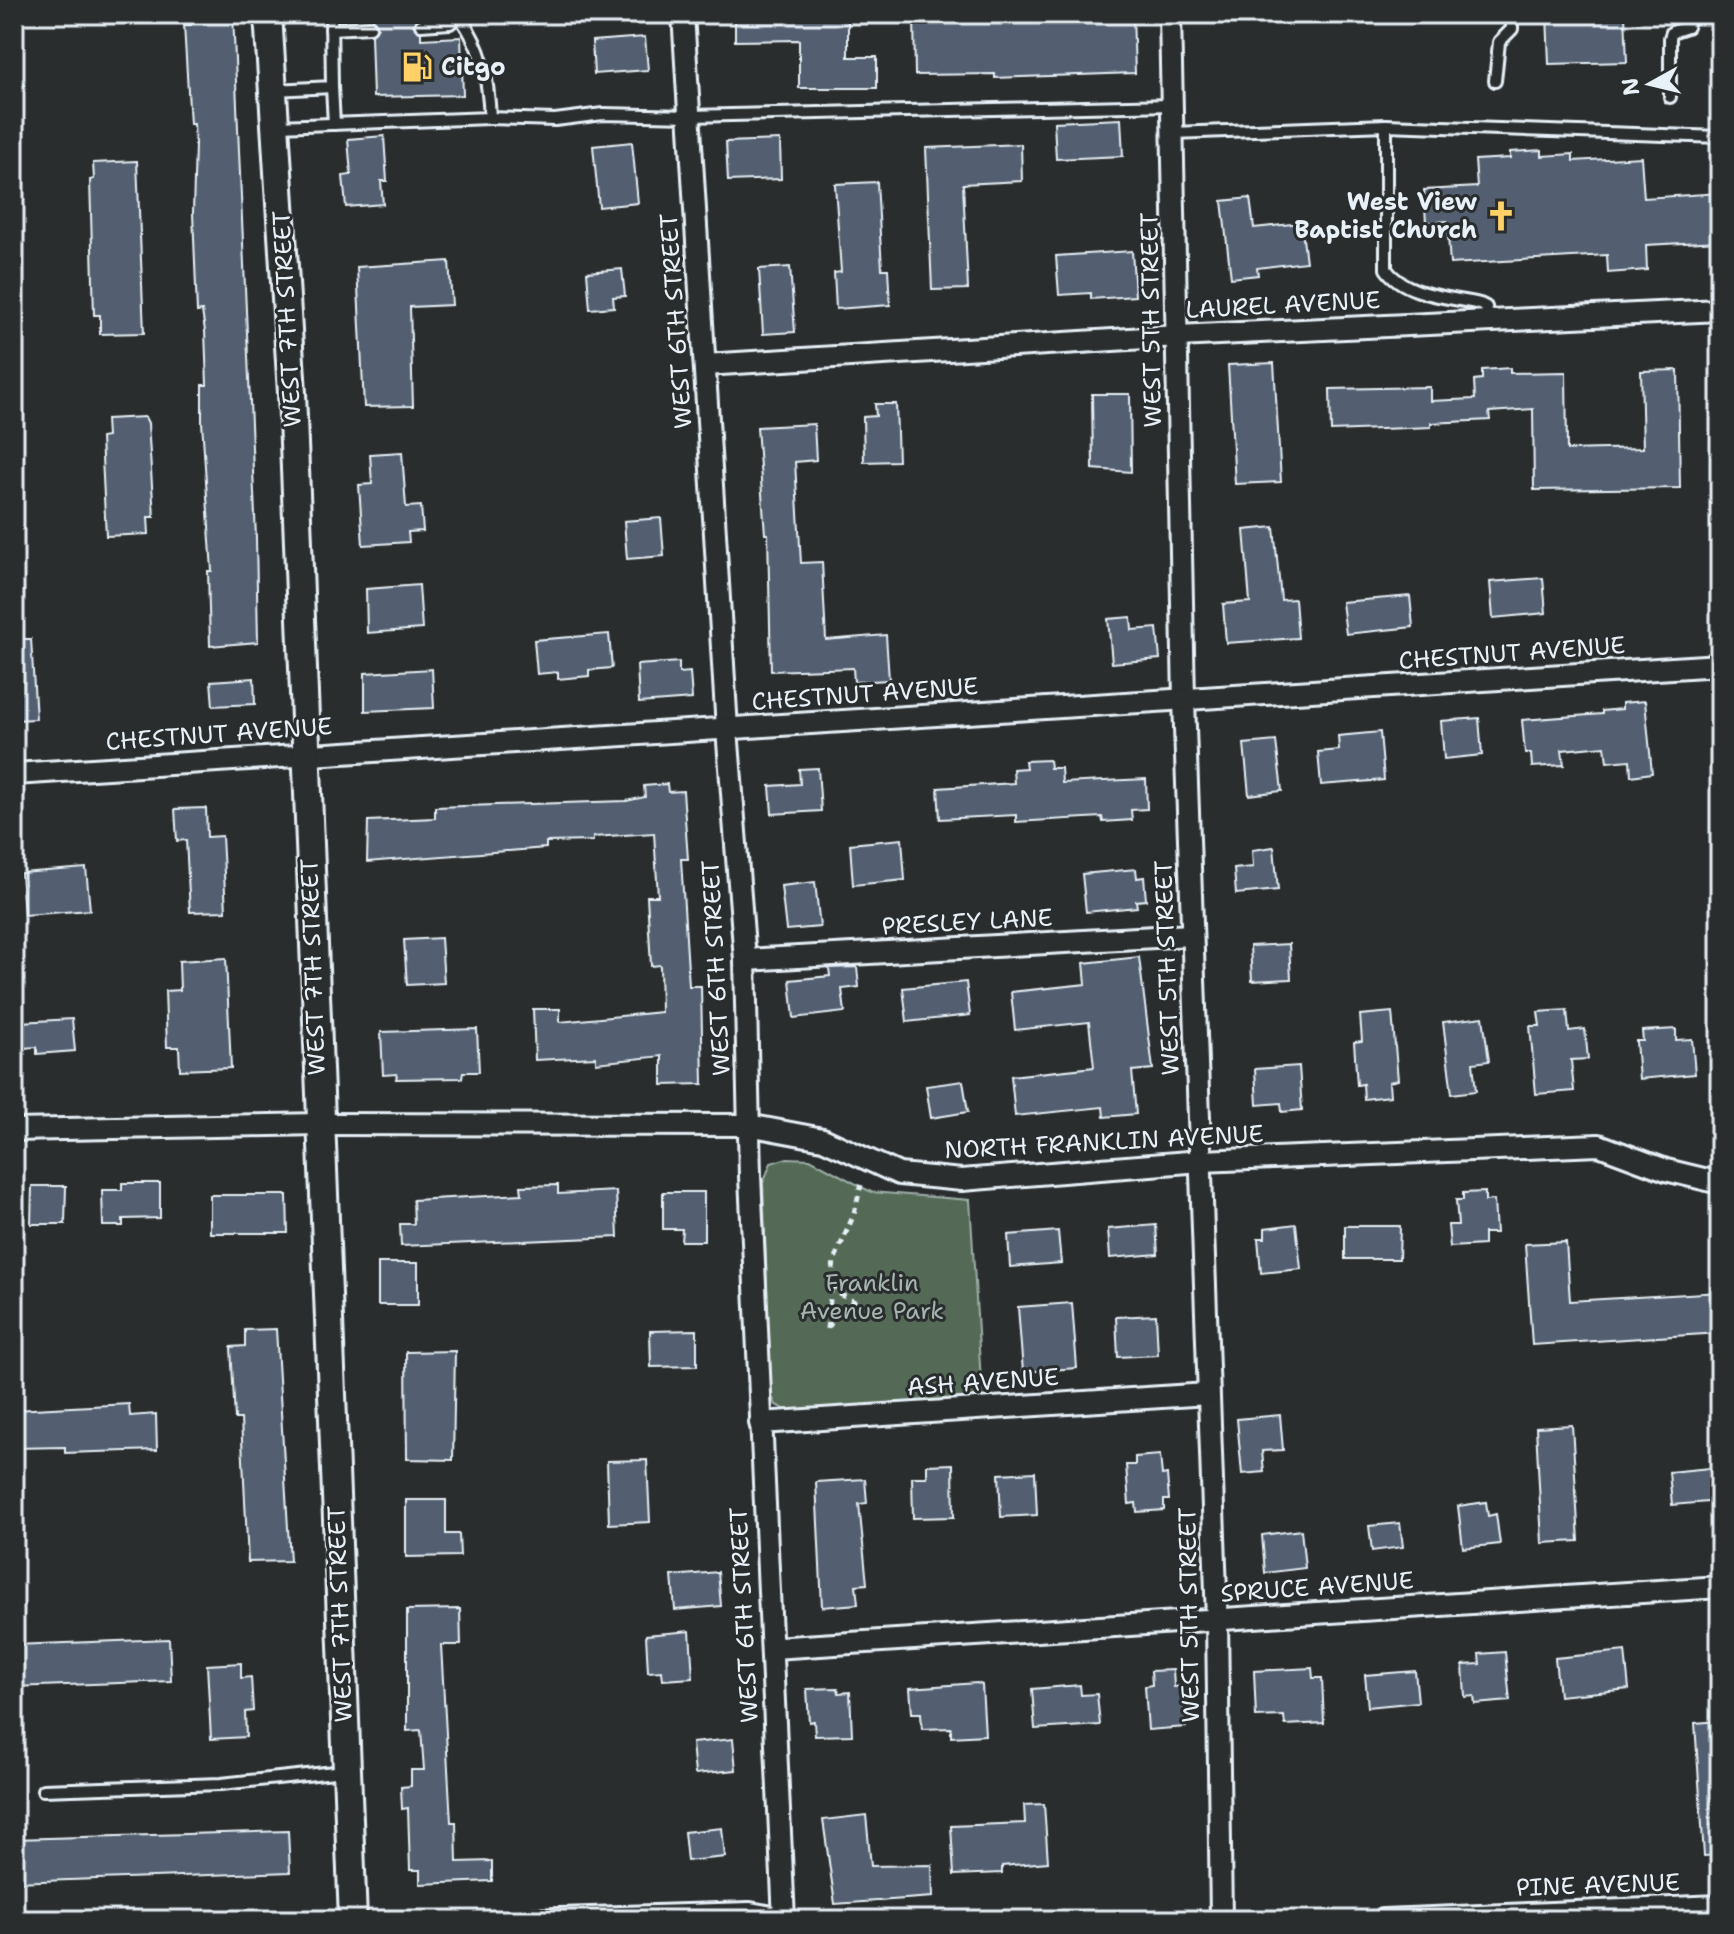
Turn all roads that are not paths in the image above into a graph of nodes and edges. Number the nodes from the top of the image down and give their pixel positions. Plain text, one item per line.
1 (268, 14) edge
2 (331, 14) edge
3 (683, 14) edge
4 (1170, 14) edge
5 (1512, 14) edge
6 (1691, 14) edge
7 (459, 16) edge
8 (421, 25) dead end
9 (370, 27) dead end
10 (331, 29) junction
11 (1495, 81) dead end
12 (332, 87) junction
13 (273, 90) junction
14 (1670, 97) dead end
15 (1172, 105) junction
16 (690, 116) junction
17 (490, 118) junction
18 (334, 124) junction
19 (1386, 125) junction
20 (276, 127) junction
21 (1173, 133) junction
22 (1720, 137) edge
23 (1720, 310) edge
24 (1489, 321) junction
25 (1178, 336) junction
26 (705, 365) junction
27 (1720, 665) edge
28 (1184, 700) junction
29 (727, 729) junction
30 (304, 754) junction
31 (14, 774) edge
32 (1191, 935) junction
33 (745, 960) junction
34 (320, 1124) junction
35 (748, 1125) junction
36 (14, 1130) edge
37 (1201, 1161) junction
38 (1720, 1183) edge
39 (1208, 1394) junction
40 (760, 1423) junction
41 (1720, 1587) edge
42 (1217, 1620) junction
43 (773, 1648) junction
44 (346, 1771) junction
45 (43, 1790) dead end
46 (1720, 1906) edge
47 (786, 1919) edge
48 (353, 1920) edge
49 (527, 1920) edge
50 (1221, 1920) edge
51 (1383, 1920) edge

1 - 13 street, WEST 7TH STREET
2 - 10 lane
3 - 16 street, WEST 6TH STREET
4 - 15 street, WEST 5TH STREET
5 - 11 lane
6 - 14 lane
7 - 8 lane
7 - 17 lane
9 - 10 lane
10 - 12 lane
12 - 13 lane
12 - 18 lane
13 - 20 street, WEST 7TH STREET
15 - 16 lane
15 - 21 street, WEST 5TH STREET
16 - 17 lane
16 - 26 street, WEST 6TH STREET
17 - 18 lane
18 - 20 lane
19 - 21 lane
19 - 22 lane
19 - 24 lane
20 - 30 street, WEST 7TH STREET
21 - 25 street, WEST 5TH STREET
23 - 24 street, LAUREL AVENUE
24 - 25 street, LAUREL AVENUE
25 - 26 street, LAUREL AVENUE
25 - 28 street, WEST 5TH STREET
26 - 29 street, WEST 6TH STREET
27 - 28 street, CHESTNUT AVENUE
28 - 29 street, CHESTNUT AVENUE
28 - 32 street, WEST 5TH STREET
29 - 30 street, CHESTNUT AVENUE
29 - 33 street, WEST 6TH STREET
30 - 31 street, CHESTNUT AVENUE
30 - 34 street, WEST 7TH STREET
32 - 33 street, PRESLEY LANE
32 - 37 street, WEST 5TH STREET
33 - 35 street, WEST 6TH STREET
34 - 35 street, NORTH FRANKLIN AVENUE
34 - 36 street, NORTH FRANKLIN AVENUE
34 - 44 street, WEST 7TH STREET
35 - 37 street, NORTH FRANKLIN AVENUE
35 - 40 street, WEST 6TH STREET
37 - 38 street, NORTH FRANKLIN AVENUE
37 - 39 street, WEST 5TH STREET
39 - 40 street, ASH AVENUE
39 - 42 street, WEST 5TH STREET
40 - 43 street, WEST 6TH STREET
41 - 42 street, SPRUCE AVENUE
42 - 43 street, SPRUCE AVENUE
42 - 50 street, WEST 5TH STREET
43 - 47 street, WEST 6TH STREET
44 - 45 lane
44 - 48 street, WEST 7TH STREET
46 - 51 street, PINE AVENUE
47 - 49 street

